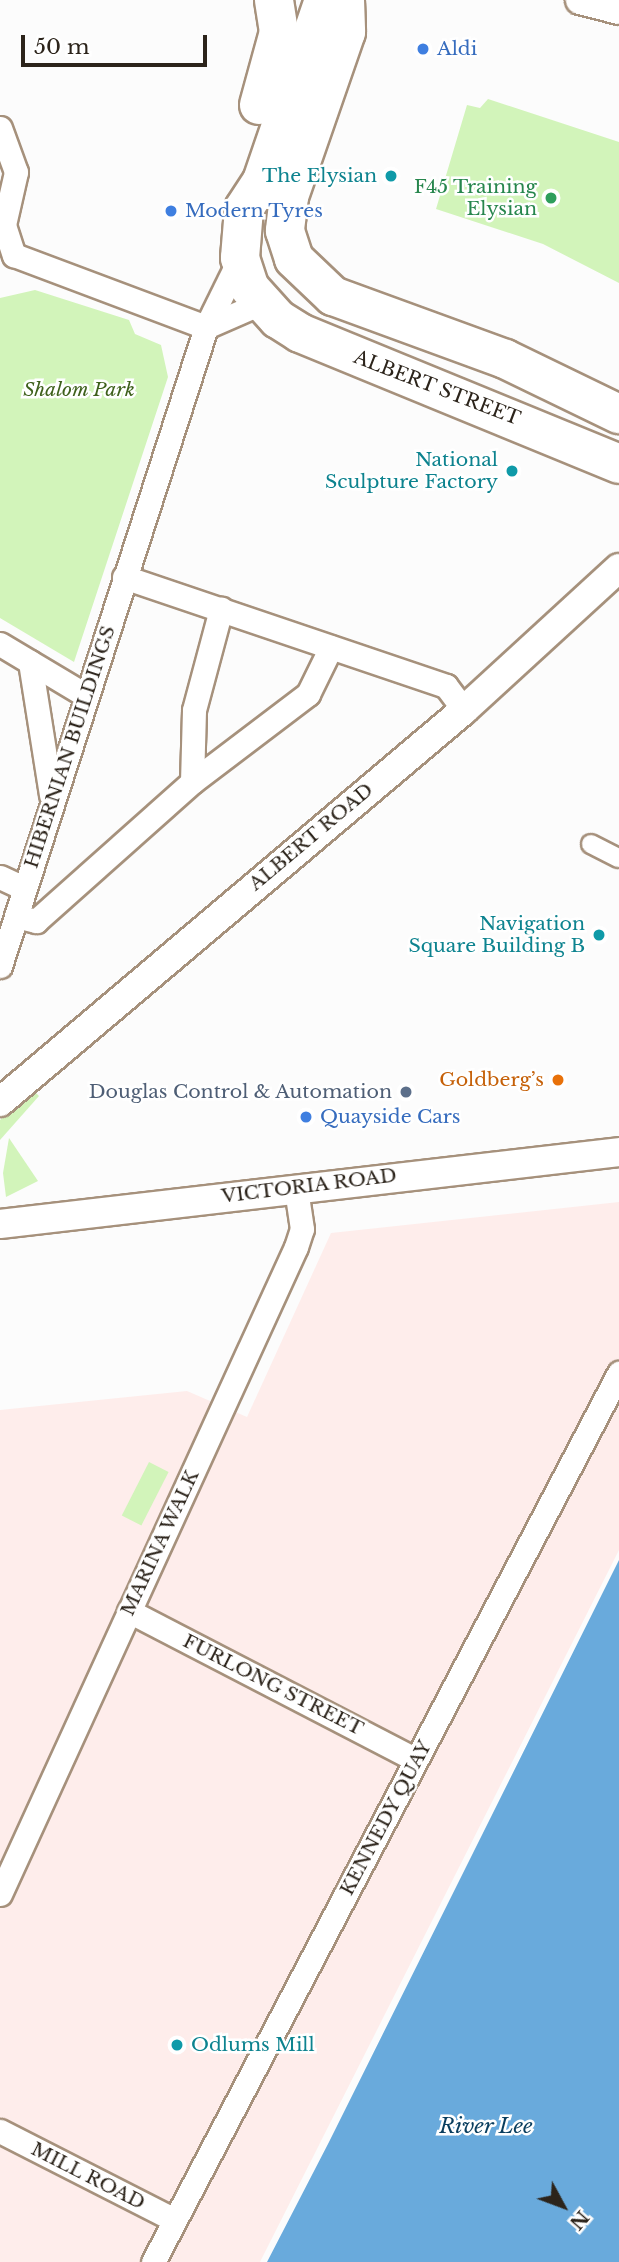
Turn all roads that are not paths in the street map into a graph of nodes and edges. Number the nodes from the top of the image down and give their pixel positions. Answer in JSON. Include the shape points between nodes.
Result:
{"nodes":[{"id":1,"x":274,"y":0,"type":"edge"},
{"id":2,"x":324,"y":0,"type":"edge"},
{"id":3,"x":345,"y":0,"type":"edge"},
{"id":4,"x":580,"y":0,"type":"edge"},
{"id":5,"x":619,"y":10,"type":"edge"},
{"id":6,"x":0,"y":128,"type":"edge"},
{"id":7,"x":244,"y":209,"type":"junction"},
{"id":8,"x":240,"y":258,"type":"junction"},
{"id":9,"x":261,"y":303,"type":"junction"},
{"id":10,"x":206,"y":327,"type":"junction"},
{"id":11,"x":619,"y":414,"type":"edge"},
{"id":12,"x":619,"y":464,"type":"edge"},
{"id":13,"x":619,"y":568,"type":"edge"},
{"id":14,"x":124,"y":577,"type":"junction"},
{"id":15,"x":221,"y":610,"type":"junction"},
{"id":16,"x":0,"y":644,"type":"edge"},
{"id":17,"x":331,"y":647,"type":"junction"},
{"id":18,"x":30,"y":662,"type":"junction"},
{"id":19,"x":87,"y":696,"type":"junction"},
{"id":20,"x":464,"y":710,"type":"junction"},
{"id":21,"x":192,"y":782,"type":"junction"},
{"id":22,"x":51,"y":798,"type":"junction"},
{"id":23,"x":591,"y":844,"type":"dead end"},
{"id":24,"x":619,"y":859,"type":"edge"},
{"id":25,"x":0,"y":877,"type":"edge"},
{"id":26,"x":24,"y":888,"type":"junction"},
{"id":27,"x":16,"y":916,"type":"junction"},
{"id":28,"x":0,"y":966,"type":"edge"},
{"id":29,"x":0,"y":1102,"type":"edge"},
{"id":30,"x":619,"y":1152,"type":"edge"},
{"id":31,"x":296,"y":1189,"type":"junction"},
{"id":32,"x":0,"y":1224,"type":"edge"},
{"id":33,"x":619,"y":1373,"type":"edge"},
{"id":34,"x":129,"y":1611,"type":"junction"},
{"id":35,"x":416,"y":1760,"type":"junction"},
{"id":36,"x":0,"y":1894,"type":"edge"},
{"id":37,"x":0,"y":2131,"type":"edge"},
{"id":38,"x":175,"y":2220,"type":"junction"},
{"id":39,"x":153,"y":2262,"type":"edge"}],
"edges":[{"from":1,"to":7,"type":"highway","via":[[279,32],[240,179]]},
{"from":2,"to":7,"type":"highway","via":[[262,181]]},
{"from":3,"to":11,"type":"highway","via":[[345,33],[285,215],[288,247],[314,285],[505,359]]},
{"from":4,"to":5,"type":"street"},
{"from":6,"to":10,"type":"street","via":[[16,172],[4,225],[14,255]]},
{"from":7,"to":8,"type":"highway"},
{"from":8,"to":9,"type":"highway"},
{"from":8,"to":10,"type":"street","name":"HIBERNIAN BUILDINGS"},
{"from":9,"to":10,"type":"street"},
{"from":9,"to":12,"type":"highway","name":"ALBERT STREET","via":[[278,319],[331,346]]},
{"from":10,"to":14,"type":"street","name":"HIBERNIAN BUILDINGS"},
{"from":13,"to":20,"type":"street","name":"ALBERT ROAD"},
{"from":14,"to":15,"type":"street"},
{"from":14,"to":19,"type":"street","name":"HIBERNIAN BUILDINGS"},
{"from":15,"to":17,"type":"street"},
{"from":15,"to":21,"type":"street","via":[[194,710]]},
{"from":16,"to":18,"type":"street"},
{"from":17,"to":20,"type":"street","via":[[446,686]]},
{"from":17,"to":21,"type":"street","via":[[309,694]]},
{"from":18,"to":19,"type":"street"},
{"from":18,"to":22,"type":"street"},
{"from":19,"to":22,"type":"street","name":"HIBERNIAN BUILDINGS"},
{"from":20,"to":29,"type":"street","name":"ALBERT ROAD"},
{"from":21,"to":27,"type":"street","via":[[36,921]]},
{"from":22,"to":26,"type":"street","name":"HIBERNIAN BUILDINGS"},
{"from":23,"to":24,"type":"street"},
{"from":25,"to":26,"type":"street"},
{"from":26,"to":27,"type":"street","name":"HIBERNIAN BUILDINGS"},
{"from":27,"to":28,"type":"street","name":"HIBERNIAN BUILDINGS"},
{"from":30,"to":31,"type":"street","name":"VICTORIA ROAD"},
{"from":31,"to":32,"type":"street","name":"VICTORIA ROAD"},
{"from":31,"to":34,"type":"street","name":"MARINA WALK","via":[[302,1228],[296,1247]]},
{"from":33,"to":35,"type":"street","name":"KENNEDY QUAY"},
{"from":34,"to":35,"type":"street","name":"FURLONG STREET"},
{"from":34,"to":36,"type":"street","name":"MARINA WALK"},
{"from":35,"to":38,"type":"street","name":"KENNEDY QUAY"},
{"from":37,"to":38,"type":"street","name":"MILL ROAD"},
{"from":38,"to":39,"type":"street","name":"KENNEDY QUAY"}]}
